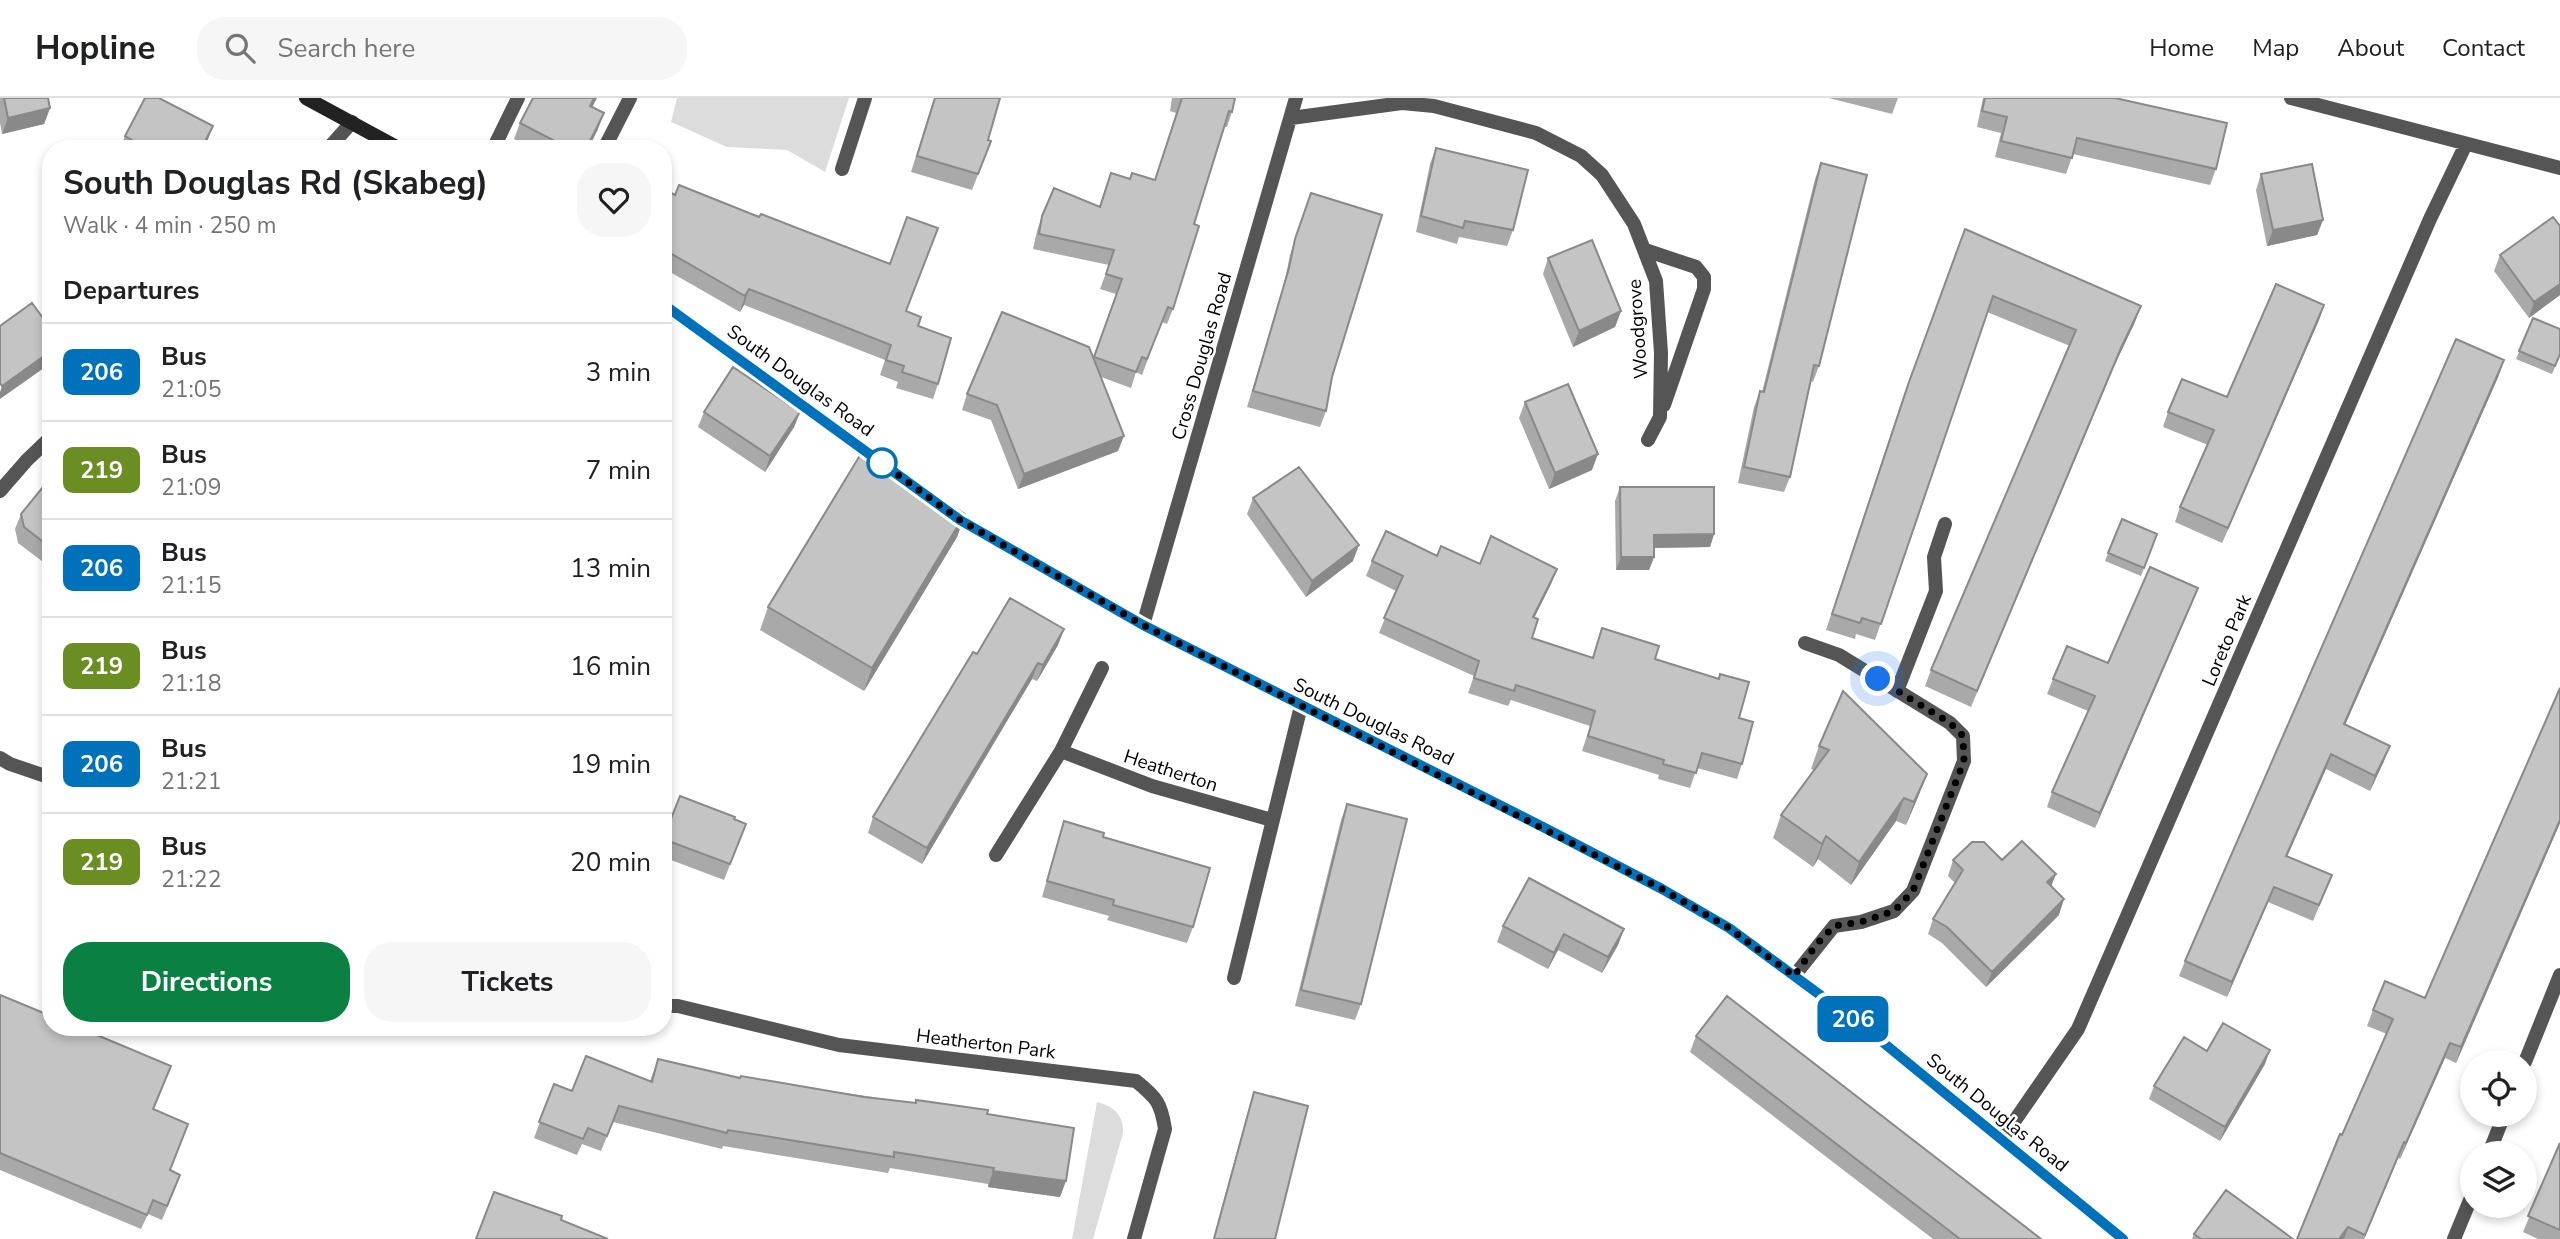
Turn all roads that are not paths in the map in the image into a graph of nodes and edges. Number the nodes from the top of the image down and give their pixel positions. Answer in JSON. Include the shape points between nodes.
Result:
{"nodes":[{"id":1,"x":306,"y":98,"type":"edge"},
{"id":2,"x":518,"y":98,"type":"edge"},
{"id":3,"x":630,"y":98,"type":"edge"},
{"id":4,"x":865,"y":98,"type":"edge"},
{"id":5,"x":1296,"y":98,"type":"edge"},
{"id":6,"x":2291,"y":98,"type":"edge"},
{"id":7,"x":1291,"y":118,"type":"junction"},
{"id":8,"x":352,"y":122,"type":"junction"},
{"id":9,"x":336,"y":140,"type":"edge"},
{"id":10,"x":384,"y":140,"type":"edge"},
{"id":11,"x":497,"y":140,"type":"edge"},
{"id":12,"x":609,"y":140,"type":"edge"},
{"id":13,"x":2466,"y":144,"type":"junction"},
{"id":14,"x":2560,"y":168,"type":"edge"},
{"id":15,"x":842,"y":169,"type":"dead end"},
{"id":16,"x":1645,"y":250,"type":"junction"},
{"id":17,"x":672,"y":311,"type":"edge"},
{"id":18,"x":1660,"y":417,"type":"junction"},
{"id":19,"x":1648,"y":440,"type":"dead end"},
{"id":20,"x":42,"y":446,"type":"edge"},
{"id":21,"x":0,"y":491,"type":"edge"},
{"id":22,"x":1945,"y":524,"type":"dead end"},
{"id":23,"x":1143,"y":625,"type":"junction"},
{"id":24,"x":1805,"y":643,"type":"dead end"},
{"id":25,"x":1102,"y":668,"type":"dead end"},
{"id":26,"x":1897,"y":691,"type":"junction"},
{"id":27,"x":1301,"y":706,"type":"junction"},
{"id":28,"x":1060,"y":751,"type":"junction"},
{"id":29,"x":0,"y":758,"type":"edge"},
{"id":30,"x":42,"y":775,"type":"edge"},
{"id":31,"x":1272,"y":820,"type":"junction"},
{"id":32,"x":996,"y":855,"type":"dead end"},
{"id":33,"x":2560,"y":975,"type":"edge"},
{"id":34,"x":1794,"y":976,"type":"junction"},
{"id":35,"x":1234,"y":978,"type":"dead end"},
{"id":36,"x":672,"y":1006,"type":"edge"},
{"id":37,"x":2530,"y":1050,"type":"edge"},
{"id":38,"x":2002,"y":1139,"type":"junction"},
{"id":39,"x":2463,"y":1218,"type":"edge"},
{"id":40,"x":1134,"y":1239,"type":"edge"},
{"id":41,"x":2123,"y":1239,"type":"edge"},
{"id":42,"x":2454,"y":1239,"type":"edge"}],
"edges":[{"from":1,"to":8,"type":"main road"},
{"from":2,"to":11,"type":"street"},
{"from":3,"to":12,"type":"street"},
{"from":4,"to":15,"type":"street"},
{"from":5,"to":7,"type":"street","name":"Cross Douglas Road"},
{"from":6,"to":13,"type":"street"},
{"from":7,"to":16,"type":"street","name":"Woodgrove","via":[[1402,103],[1434,106],[1536,133],[1574,152],[1602,175]]},
{"from":7,"to":23,"type":"street","name":"Cross Douglas Road"},
{"from":8,"to":9,"type":"street"},
{"from":8,"to":10,"type":"main road"},
{"from":13,"to":14,"type":"street"},
{"from":13,"to":38,"type":"street","name":"Loreto Park","via":[[2078,1029]]},
{"from":16,"to":18,"type":"street","name":"Woodgrove","via":[[1656,281],[1659,312]]},
{"from":16,"to":18,"type":"street","via":[[1696,267],[1704,277],[1704,289]]},
{"from":17,"to":23,"type":"main road","name":"South Douglas Road","via":[[960,520]]},
{"from":18,"to":19,"type":"street","name":"Woodgrove"},
{"from":20,"to":21,"type":"street"},
{"from":22,"to":26,"type":"street","via":[[1934,558],[1936,591]]},
{"from":23,"to":27,"type":"main road","name":"South Douglas Road"},
{"from":24,"to":26,"type":"street","via":[[1839,655]]},
{"from":25,"to":28,"type":"street"},
{"from":26,"to":34,"type":"street","via":[[1963,736],[1964,761],[1913,891],[1894,911],[1834,926]]},
{"from":27,"to":31,"type":"street"},
{"from":27,"to":34,"type":"main road","name":"South Douglas Road","via":[[1662,889],[1729,928]]},
{"from":28,"to":31,"type":"street","name":"Heatherton","via":[[1152,786]]},
{"from":28,"to":32,"type":"street"},
{"from":29,"to":30,"type":"street"},
{"from":31,"to":35,"type":"street"},
{"from":33,"to":37,"type":"street"},
{"from":34,"to":38,"type":"main road","name":"South Douglas Road"},
{"from":36,"to":40,"type":"street","name":"Heatherton Park","via":[[839,1045],[1136,1081],[1156,1097],[1165,1129]]},
{"from":38,"to":41,"type":"main road","name":"South Douglas Road"},
{"from":39,"to":42,"type":"street"}]}
